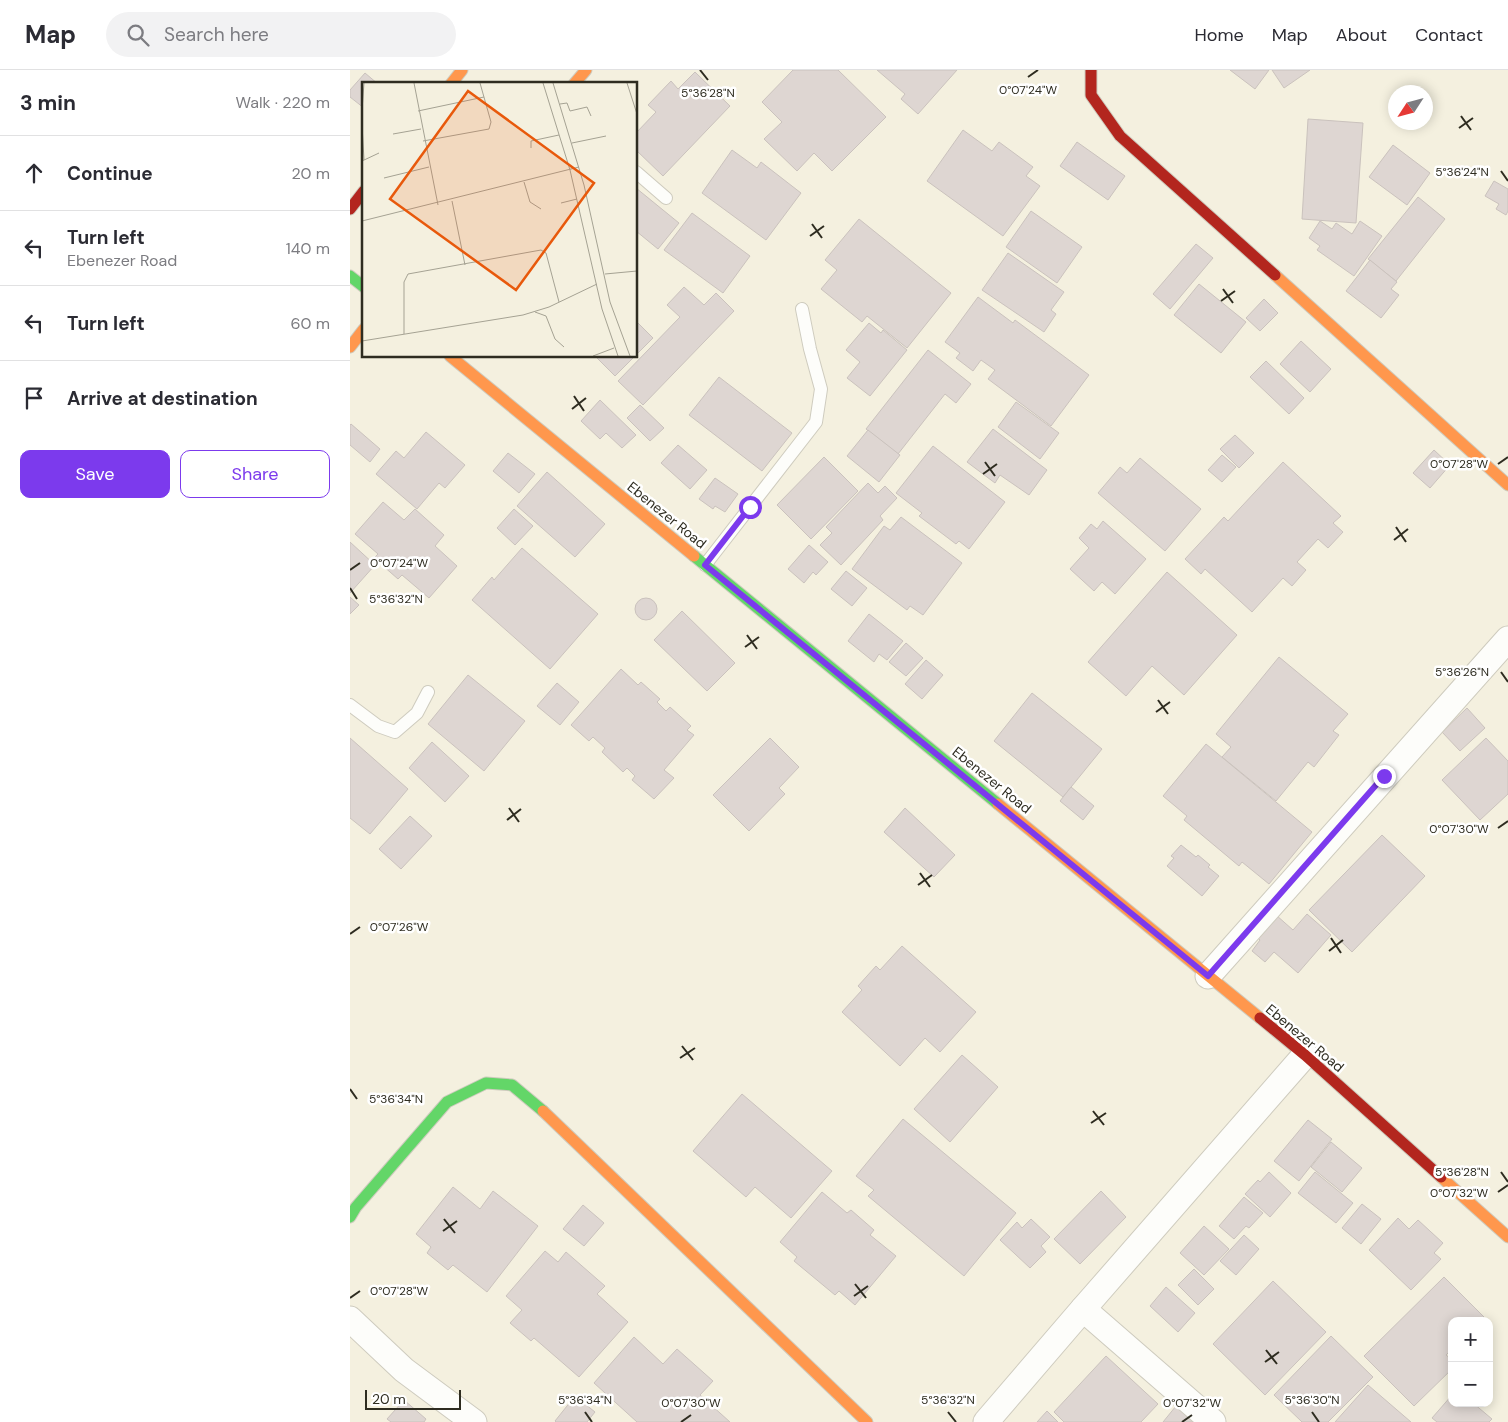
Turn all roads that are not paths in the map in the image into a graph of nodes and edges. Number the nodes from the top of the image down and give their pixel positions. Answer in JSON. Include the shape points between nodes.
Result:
{"nodes":[{"id":1,"x":462,"y":70,"type":"edge"},
{"id":2,"x":586,"y":70,"type":"edge"},
{"id":3,"x":1092,"y":70,"type":"edge"},
{"id":4,"x":453,"y":82,"type":"edge"},
{"id":5,"x":576,"y":82,"type":"edge"},
{"id":6,"x":638,"y":174,"type":"edge"},
{"id":7,"x":362,"y":194,"type":"edge"},
{"id":8,"x":666,"y":198,"type":"dead end"},
{"id":9,"x":350,"y":209,"type":"edge"},
{"id":10,"x":350,"y":276,"type":"edge"},
{"id":11,"x":362,"y":285,"type":"edge"},
{"id":12,"x":802,"y":309,"type":"dead end"},
{"id":13,"x":362,"y":332,"type":"edge"},
{"id":14,"x":350,"y":347,"type":"edge"},
{"id":15,"x":452,"y":358,"type":"edge"},
{"id":16,"x":1508,"y":485,"type":"edge"},
{"id":17,"x":705,"y":565,"type":"junction"},
{"id":18,"x":1508,"y":639,"type":"edge"},
{"id":19,"x":428,"y":692,"type":"dead end"},
{"id":20,"x":350,"y":705,"type":"edge"},
{"id":21,"x":1208,"y":976,"type":"junction"},
{"id":22,"x":1304,"y":1055,"type":"junction"},
{"id":23,"x":350,"y":1217,"type":"edge"},
{"id":24,"x":1508,"y":1237,"type":"edge"},
{"id":25,"x":1083,"y":1309,"type":"junction"},
{"id":26,"x":350,"y":1319,"type":"edge"},
{"id":27,"x":474,"y":1422,"type":"edge"},
{"id":28,"x":867,"y":1422,"type":"edge"},
{"id":29,"x":986,"y":1422,"type":"edge"},
{"id":30,"x":1213,"y":1422,"type":"edge"}],
"edges":[{"from":1,"to":4,"type":"street"},
{"from":2,"to":5,"type":"street"},
{"from":3,"to":16,"type":"street","via":[[1091,95],[1120,136]]},
{"from":6,"to":8,"type":"lane"},
{"from":7,"to":9,"type":"street"},
{"from":10,"to":11,"type":"street"},
{"from":12,"to":17,"type":"lane","via":[[821,389],[816,422]]},
{"from":13,"to":14,"type":"street"},
{"from":15,"to":17,"type":"street","name":"Ebenezer Road"},
{"from":17,"to":21,"type":"street","name":"Ebenezer Road"},
{"from":18,"to":21,"type":"street"},
{"from":19,"to":20,"type":"lane","via":[[417,714],[395,732],[378,726]]},
{"from":21,"to":22,"type":"street","name":"Ebenezer Road"},
{"from":22,"to":24,"type":"street","name":"Ebenezer Road"},
{"from":22,"to":25,"type":"street"},
{"from":23,"to":28,"type":"street","via":[[447,1102],[486,1083],[512,1085],[536,1104]]},
{"from":25,"to":29,"type":"street"},
{"from":25,"to":30,"type":"street"},
{"from":26,"to":27,"type":"street","via":[[404,1370]]}]}
